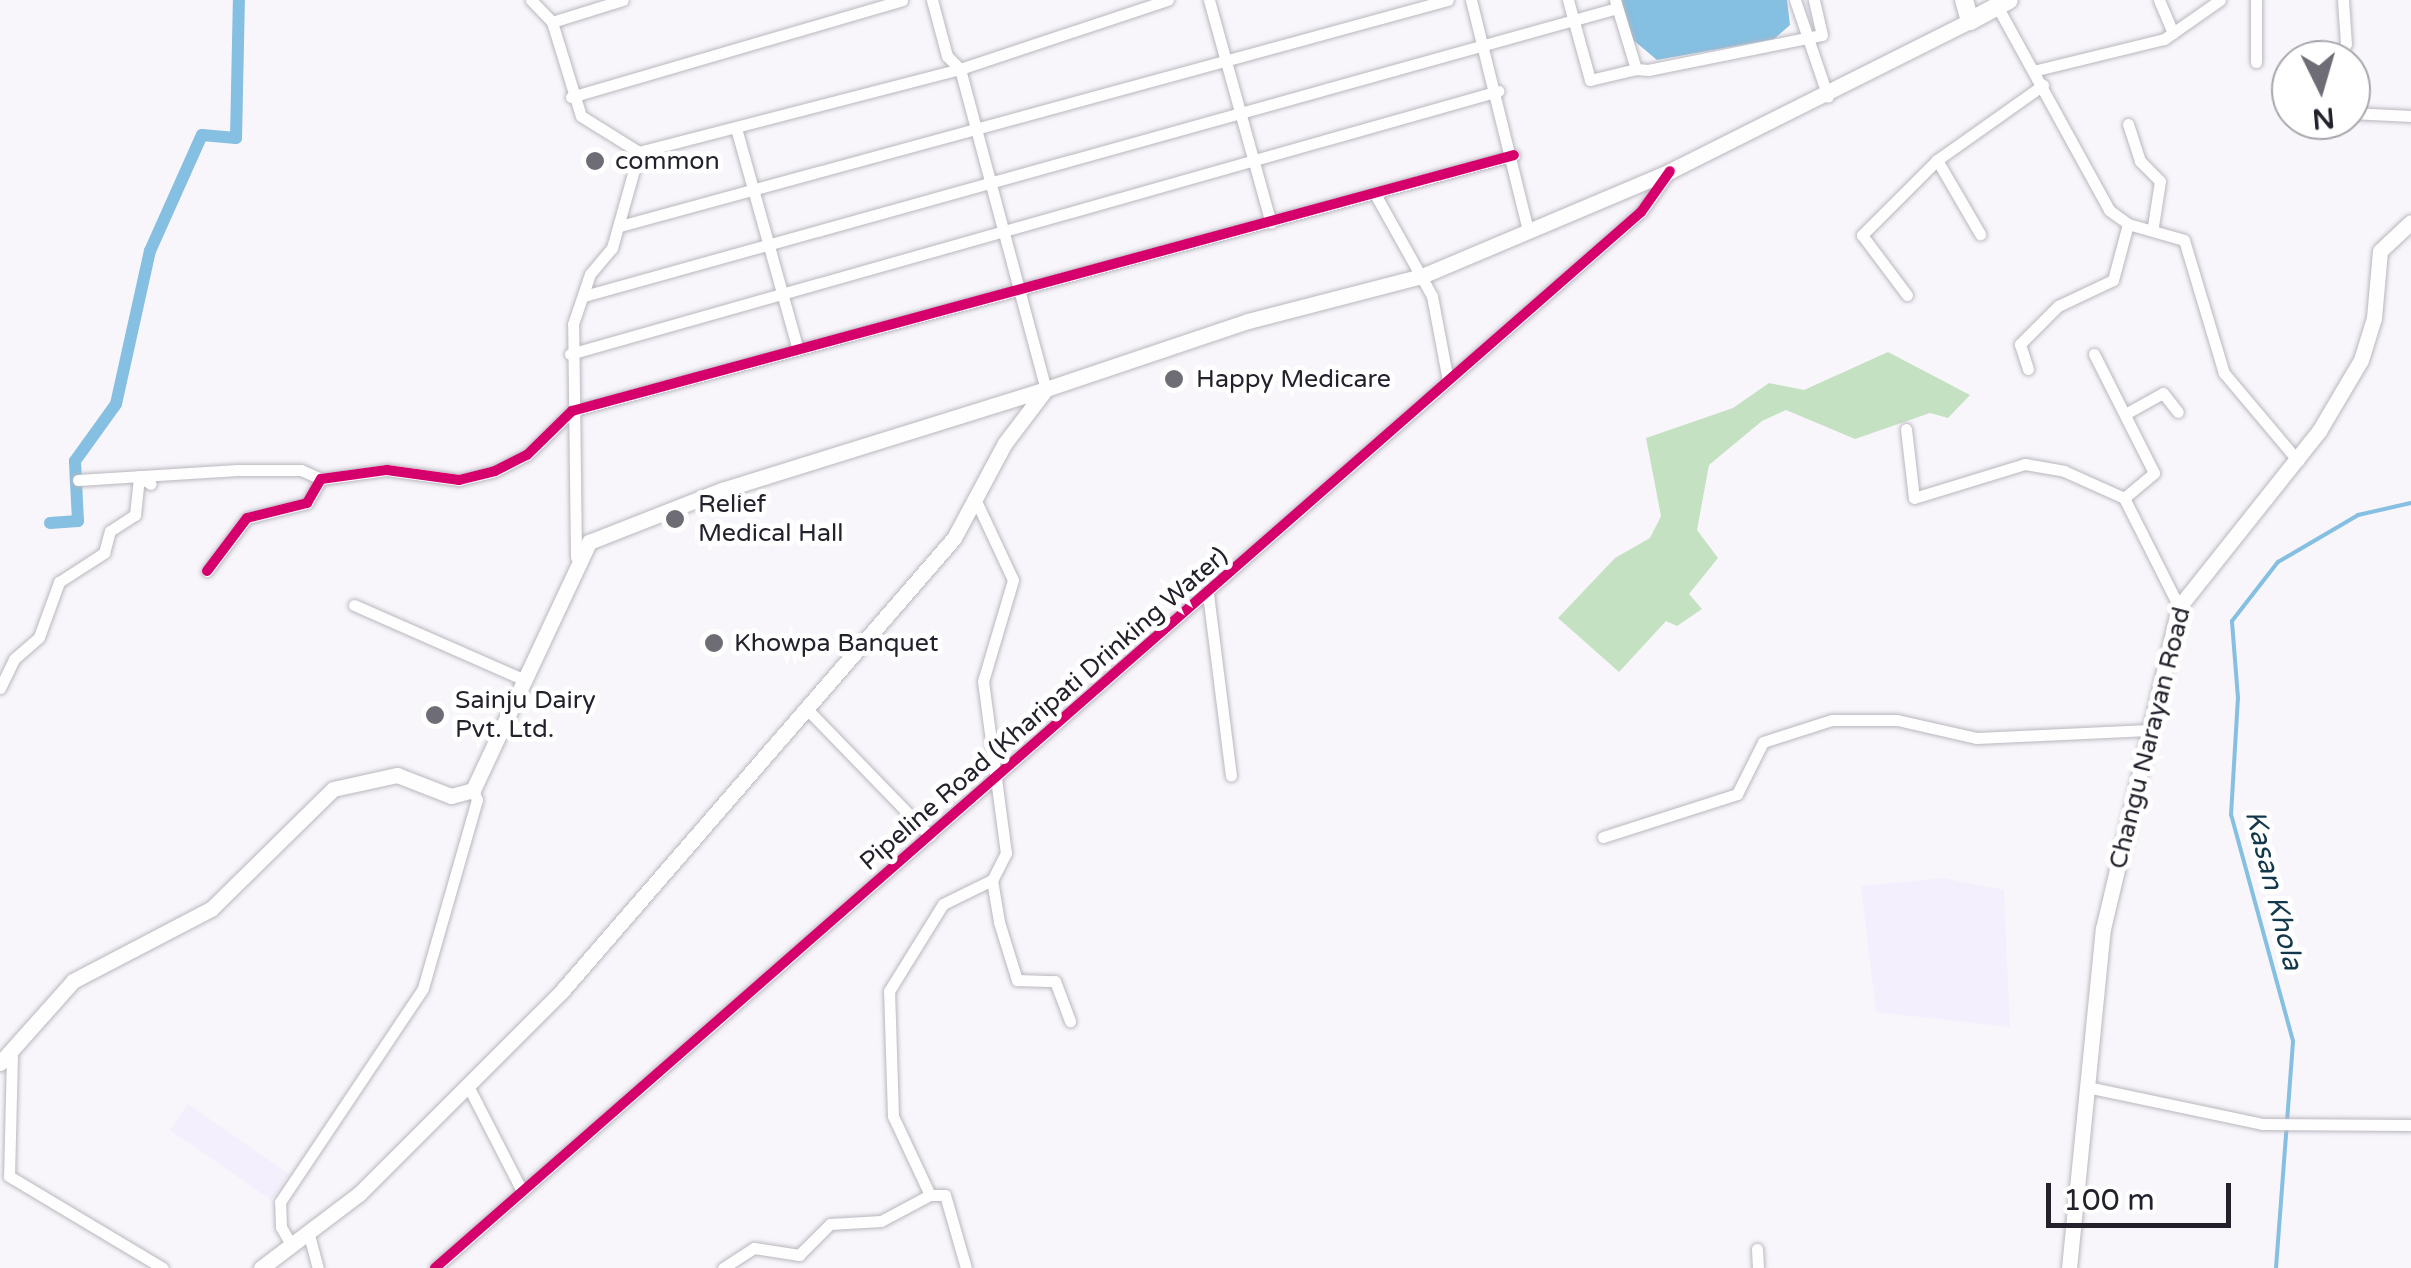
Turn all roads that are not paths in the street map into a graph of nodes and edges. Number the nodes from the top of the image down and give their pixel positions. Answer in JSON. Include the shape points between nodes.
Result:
{"nodes":[{"id":1,"x":531,"y":0,"type":"edge"},
{"id":2,"x":623,"y":0,"type":"edge"},
{"id":3,"x":902,"y":0,"type":"edge"},
{"id":4,"x":932,"y":0,"type":"edge"},
{"id":5,"x":1168,"y":0,"type":"edge"},
{"id":6,"x":1209,"y":0,"type":"edge"},
{"id":7,"x":1448,"y":0,"type":"edge"},
{"id":8,"x":1471,"y":0,"type":"edge"},
{"id":9,"x":1568,"y":0,"type":"edge"},
{"id":10,"x":1795,"y":0,"type":"edge"},
{"id":11,"x":1814,"y":0,"type":"edge"},
{"id":12,"x":1964,"y":0,"type":"edge"},
{"id":13,"x":2159,"y":0,"type":"edge"},
{"id":14,"x":2220,"y":0,"type":"edge"},
{"id":15,"x":2256,"y":0,"type":"edge"},
{"id":16,"x":2343,"y":0,"type":"edge"},
{"id":17,"x":2003,"y":3,"type":"edge"},
{"id":18,"x":1616,"y":4,"type":"edge"},
{"id":19,"x":1573,"y":19,"type":"junction"},
{"id":20,"x":1970,"y":21,"type":"junction"},
{"id":21,"x":552,"y":22,"type":"junction"},
{"id":22,"x":2172,"y":32,"type":"junction"},
{"id":23,"x":1803,"y":40,"type":"junction"},
{"id":24,"x":2346,"y":40,"type":"edge"},
{"id":25,"x":1483,"y":41,"type":"junction"},
{"id":26,"x":1226,"y":61,"type":"junction"},
{"id":27,"x":2256,"y":62,"type":"dead end"},
{"id":28,"x":960,"y":68,"type":"junction"},
{"id":29,"x":1636,"y":69,"type":"junction"},
{"id":30,"x":2034,"y":71,"type":"junction"},
{"id":31,"x":2043,"y":85,"type":"junction"},
{"id":32,"x":1498,"y":91,"type":"junction"},
{"id":33,"x":571,"y":97,"type":"junction"},
{"id":34,"x":1828,"y":97,"type":"junction"},
{"id":35,"x":2371,"y":114,"type":"edge"},
{"id":36,"x":1241,"y":115,"type":"junction"},
{"id":37,"x":2411,"y":116,"type":"edge"},
{"id":38,"x":2128,"y":124,"type":"dead end"},
{"id":39,"x":736,"y":128,"type":"junction"},
{"id":40,"x":978,"y":131,"type":"junction"},
{"id":41,"x":639,"y":152,"type":"junction"},
{"id":42,"x":1514,"y":155,"type":"junction"},
{"id":43,"x":1937,"y":160,"type":"junction"},
{"id":44,"x":1254,"y":162,"type":"junction"},
{"id":45,"x":1670,"y":172,"type":"junction"},
{"id":46,"x":992,"y":180,"type":"junction"},
{"id":47,"x":755,"y":190,"type":"junction"},
{"id":48,"x":1376,"y":194,"type":"junction"},
{"id":49,"x":2411,"y":222,"type":"edge"},
{"id":50,"x":1271,"y":223,"type":"junction"},
{"id":51,"x":2128,"y":224,"type":"junction"},
{"id":52,"x":620,"y":226,"type":"junction"},
{"id":53,"x":2152,"y":226,"type":"junction"},
{"id":54,"x":1005,"y":229,"type":"junction"},
{"id":55,"x":1528,"y":232,"type":"junction"},
{"id":56,"x":1980,"y":234,"type":"dead end"},
{"id":57,"x":769,"y":245,"type":"junction"},
{"id":58,"x":1422,"y":276,"type":"junction"},
{"id":59,"x":1022,"y":288,"type":"junction"},
{"id":60,"x":780,"y":295,"type":"junction"},
{"id":61,"x":1907,"y":295,"type":"dead end"},
{"id":62,"x":584,"y":296,"type":"junction"},
{"id":63,"x":798,"y":350,"type":"junction"},
{"id":64,"x":570,"y":354,"type":"junction"},
{"id":65,"x":2094,"y":354,"type":"dead end"},
{"id":66,"x":2028,"y":369,"type":"dead end"},
{"id":67,"x":1448,"y":381,"type":"junction"},
{"id":68,"x":1046,"y":389,"type":"junction"},
{"id":69,"x":572,"y":411,"type":"junction"},
{"id":70,"x":2178,"y":412,"type":"dead end"},
{"id":71,"x":2128,"y":413,"type":"junction"},
{"id":72,"x":1906,"y":429,"type":"dead end"},
{"id":73,"x":2298,"y":461,"type":"junction"},
{"id":74,"x":139,"y":476,"type":"junction"},
{"id":75,"x":321,"y":479,"type":"junction"},
{"id":76,"x":78,"y":480,"type":"dead end"},
{"id":77,"x":152,"y":484,"type":"dead end"},
{"id":78,"x":2124,"y":498,"type":"junction"},
{"id":79,"x":977,"y":503,"type":"junction"},
{"id":80,"x":576,"y":558,"type":"junction"},
{"id":81,"x":207,"y":570,"type":"dead end"},
{"id":82,"x":1208,"y":594,"type":"junction"},
{"id":83,"x":354,"y":606,"type":"dead end"},
{"id":84,"x":2179,"y":607,"type":"junction"},
{"id":85,"x":525,"y":680,"type":"junction"},
{"id":86,"x":0,"y":688,"type":"edge"},
{"id":87,"x":806,"y":708,"type":"junction"},
{"id":88,"x":2149,"y":730,"type":"junction"},
{"id":89,"x":1230,"y":776,"type":"dead end"},
{"id":90,"x":994,"y":782,"type":"junction"},
{"id":91,"x":474,"y":790,"type":"junction"},
{"id":92,"x":930,"y":836,"type":"junction"},
{"id":93,"x":1603,"y":837,"type":"dead end"},
{"id":94,"x":992,"y":880,"type":"junction"},
{"id":95,"x":1070,"y":1022,"type":"dead end"},
{"id":96,"x":6,"y":1059,"type":"edge"},
{"id":97,"x":2087,"y":1086,"type":"junction"},
{"id":98,"x":469,"y":1088,"type":"junction"},
{"id":99,"x":2411,"y":1124,"type":"edge"},
{"id":100,"x":522,"y":1192,"type":"junction"},
{"id":101,"x":930,"y":1195,"type":"junction"},
{"id":102,"x":309,"y":1235,"type":"junction"},
{"id":103,"x":292,"y":1246,"type":"junction"},
{"id":104,"x":1757,"y":1249,"type":"dead end"},
{"id":105,"x":163,"y":1268,"type":"edge"},
{"id":106,"x":261,"y":1268,"type":"edge"},
{"id":107,"x":318,"y":1268,"type":"edge"},
{"id":108,"x":435,"y":1268,"type":"edge"},
{"id":109,"x":723,"y":1268,"type":"edge"},
{"id":110,"x":966,"y":1268,"type":"edge"},
{"id":111,"x":1758,"y":1268,"type":"edge"},
{"id":112,"x":2069,"y":1268,"type":"edge"}],
"edges":[{"from":1,"to":21,"type":"street"},
{"from":2,"to":21,"type":"street"},
{"from":3,"to":33,"type":"street"},
{"from":4,"to":28,"type":"street","via":[[948,56]]},
{"from":5,"to":28,"type":"street"},
{"from":6,"to":26,"type":"street"},
{"from":7,"to":26,"type":"street"},
{"from":8,"to":25,"type":"street"},
{"from":9,"to":19,"type":"street"},
{"from":10,"to":23,"type":"street"},
{"from":11,"to":23,"type":"street","via":[[1822,35]]},
{"from":12,"to":20,"type":"main road"},
{"from":13,"to":22,"type":"street"},
{"from":14,"to":22,"type":"street"},
{"from":15,"to":27,"type":"street"},
{"from":16,"to":24,"type":"street"},
{"from":17,"to":20,"type":"main road"},
{"from":17,"to":30,"type":"street"},
{"from":18,"to":19,"type":"street"},
{"from":18,"to":29,"type":"street"},
{"from":19,"to":25,"type":"street"},
{"from":19,"to":29,"type":"street","via":[[1590,80]]},
{"from":20,"to":34,"type":"main road"},
{"from":21,"to":33,"type":"street"},
{"from":22,"to":30,"type":"street"},
{"from":23,"to":29,"type":"street"},
{"from":23,"to":34,"type":"street"},
{"from":25,"to":32,"type":"street"},
{"from":25,"to":36,"type":"street"},
{"from":26,"to":36,"type":"street"},
{"from":26,"to":40,"type":"street"},
{"from":28,"to":39,"type":"street"},
{"from":28,"to":40,"type":"street"},
{"from":30,"to":31,"type":"street"},
{"from":31,"to":43,"type":"street"},
{"from":31,"to":51,"type":"street","via":[[2094,188]]},
{"from":32,"to":42,"type":"street"},
{"from":32,"to":44,"type":"street"},
{"from":33,"to":41,"type":"street","via":[[580,116]]},
{"from":34,"to":45,"type":"main road"},
{"from":35,"to":37,"type":"street"},
{"from":36,"to":44,"type":"street"},
{"from":36,"to":46,"type":"street"},
{"from":38,"to":53,"type":"street","via":[[2140,160],[2160,181]]},
{"from":39,"to":41,"type":"street"},
{"from":39,"to":47,"type":"street"},
{"from":40,"to":46,"type":"street"},
{"from":40,"to":47,"type":"street"},
{"from":41,"to":52,"type":"street"},
{"from":42,"to":48,"type":"street"},
{"from":42,"to":55,"type":"street"},
{"from":43,"to":56,"type":"street"},
{"from":43,"to":61,"type":"street","via":[[1862,235]]},
{"from":44,"to":50,"type":"street"},
{"from":44,"to":54,"type":"street"},
{"from":45,"to":55,"type":"main road"},
{"from":45,"to":67,"type":"street","name":"Pipeline Road (Kharipati Drinking Water)","via":[[1641,212]]},
{"from":46,"to":54,"type":"street"},
{"from":46,"to":57,"type":"street"},
{"from":47,"to":52,"type":"street"},
{"from":47,"to":57,"type":"street"},
{"from":48,"to":50,"type":"street"},
{"from":48,"to":58,"type":"street"},
{"from":49,"to":73,"type":"main road","name":"Changu Narayan Road","via":[[2380,252],[2374,318],[2361,360]]},
{"from":50,"to":59,"type":"street"},
{"from":51,"to":53,"type":"street"},
{"from":51,"to":66,"type":"street","via":[[2112,280],[2058,306],[2020,344]]},
{"from":52,"to":62,"type":"street"},
{"from":53,"to":73,"type":"street","via":[[2184,240],[2224,374]]},
{"from":54,"to":59,"type":"street"},
{"from":54,"to":60,"type":"street"},
{"from":55,"to":58,"type":"main road"},
{"from":57,"to":60,"type":"street"},
{"from":57,"to":62,"type":"street"},
{"from":58,"to":67,"type":"street"},
{"from":58,"to":68,"type":"main road","via":[[1248,321]]},
{"from":59,"to":63,"type":"street"},
{"from":59,"to":68,"type":"street"},
{"from":60,"to":63,"type":"street"},
{"from":60,"to":64,"type":"street"},
{"from":62,"to":64,"type":"street"},
{"from":63,"to":69,"type":"street"},
{"from":64,"to":69,"type":"street"},
{"from":65,"to":71,"type":"street"},
{"from":67,"to":82,"type":"street","name":"Pipeline Road (Kharipati Drinking Water)"},
{"from":68,"to":79,"type":"main road","via":[[1005,443]]},
{"from":68,"to":80,"type":"main road","via":[[629,522]]},
{"from":69,"to":75,"type":"street","via":[[527,454],[496,471],[459,480],[387,470]]},
{"from":69,"to":80,"type":"street"},
{"from":70,"to":71,"type":"street","via":[[2163,393]]},
{"from":71,"to":78,"type":"street","via":[[2154,473]]},
{"from":72,"to":78,"type":"street","via":[[1914,498],[2025,464],[2064,470]]},
{"from":73,"to":84,"type":"main road","name":"Changu Narayan Road"},
{"from":74,"to":75,"type":"street","via":[[301,470]]},
{"from":74,"to":76,"type":"street"},
{"from":74,"to":77,"type":"street"},
{"from":74,"to":86,"type":"street","via":[[134,515],[110,531],[104,553],[59,582],[39,637],[14,659]]},
{"from":75,"to":81,"type":"street","via":[[307,503],[247,518]]},
{"from":78,"to":84,"type":"street"},
{"from":79,"to":87,"type":"main road"},
{"from":79,"to":90,"type":"street","via":[[1013,580],[1010,610],[984,659]]},
{"from":80,"to":85,"type":"main road"},
{"from":82,"to":89,"type":"street"},
{"from":82,"to":90,"type":"street","name":"Pipeline Road (Kharipati Drinking Water)"},
{"from":83,"to":85,"type":"street"},
{"from":84,"to":88,"type":"main road","name":"Changu Narayan Road"},
{"from":85,"to":91,"type":"main road"},
{"from":87,"to":92,"type":"street"},
{"from":87,"to":98,"type":"main road"},
{"from":88,"to":93,"type":"street","via":[[1978,738],[1897,720],[1832,720],[1763,742],[1737,794]]},
{"from":88,"to":97,"type":"main road","name":"Changu Narayan Road","via":[[2103,929]]},
{"from":90,"to":92,"type":"street","name":"Pipeline Road (Kharipati Drinking Water)"},
{"from":90,"to":94,"type":"street","via":[[1006,854]]},
{"from":91,"to":96,"type":"main road","via":[[451,796],[397,775],[333,789],[210,908],[73,981]]},
{"from":91,"to":103,"type":"street","via":[[478,800],[423,988],[280,1202],[280,1227]]},
{"from":92,"to":100,"type":"street","name":"Pipeline Road (Kharipati Drinking Water)"},
{"from":94,"to":95,"type":"street","via":[[1016,980],[1055,982]]},
{"from":94,"to":101,"type":"street","via":[[943,904],[889,991],[886,1087]]},
{"from":96,"to":105,"type":"street","via":[[9,1176]]},
{"from":97,"to":99,"type":"street","via":[[2262,1124]]},
{"from":97,"to":112,"type":"main road","name":"Changu Narayan Road"},
{"from":98,"to":100,"type":"street"},
{"from":98,"to":102,"type":"main road"},
{"from":100,"to":108,"type":"street","name":"Pipeline Road (Kharipati Drinking Water)"},
{"from":101,"to":109,"type":"street","via":[[881,1221],[830,1224],[799,1256],[754,1248]]},
{"from":101,"to":110,"type":"street","via":[[945,1195]]},
{"from":102,"to":103,"type":"main road"},
{"from":102,"to":107,"type":"street"},
{"from":103,"to":106,"type":"main road"},
{"from":104,"to":111,"type":"street"}]}
